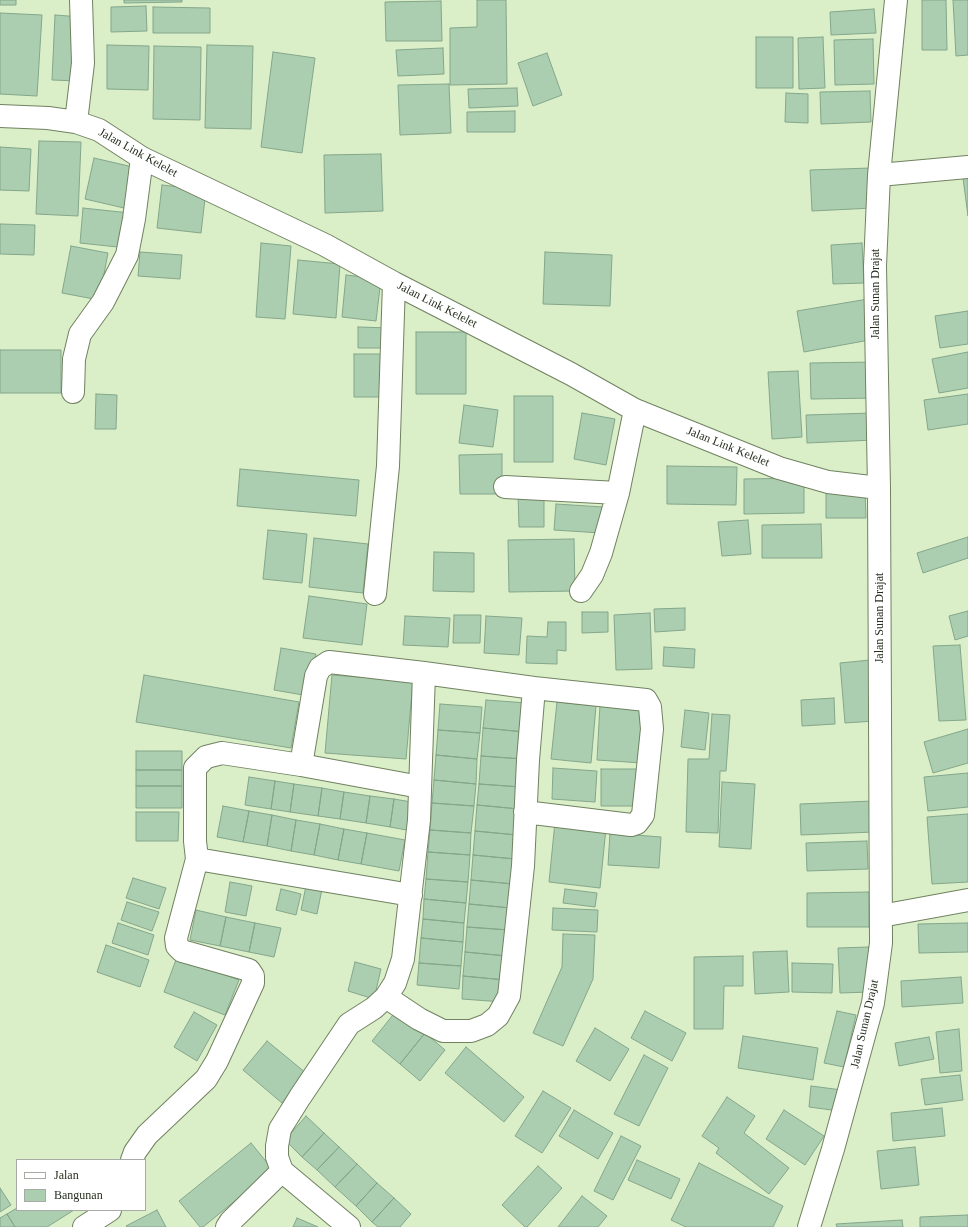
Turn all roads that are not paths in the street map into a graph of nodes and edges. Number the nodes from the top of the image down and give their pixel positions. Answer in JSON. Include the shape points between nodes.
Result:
{"nodes":[{"id":1,"x":82,"y":0,"type":"edge"},
{"id":2,"x":896,"y":0,"type":"edge"},
{"id":3,"x":0,"y":116,"type":"edge"},
{"id":4,"x":76,"y":122,"type":"junction"},
{"id":5,"x":142,"y":158,"type":"junction"},
{"id":6,"x":968,"y":167,"type":"edge"},
{"id":7,"x":879,"y":175,"type":"junction"},
{"id":8,"x":394,"y":283,"type":"junction"},
{"id":9,"x":73,"y":392,"type":"dead end"},
{"id":10,"x":635,"y":410,"type":"junction"},
{"id":11,"x":504,"y":487,"type":"dead end"},
{"id":12,"x":879,"y":488,"type":"junction"},
{"id":13,"x":618,"y":493,"type":"junction"},
{"id":14,"x":581,"y":591,"type":"dead end"},
{"id":15,"x":375,"y":594,"type":"dead end"},
{"id":16,"x":424,"y":673,"type":"junction"},
{"id":17,"x":534,"y":688,"type":"junction"},
{"id":18,"x":301,"y":765,"type":"junction"},
{"id":19,"x":420,"y":787,"type":"junction"},
{"id":20,"x":525,"y":812,"type":"junction"},
{"id":21,"x":196,"y":859,"type":"junction"},
{"id":22,"x":411,"y":895,"type":"junction"},
{"id":23,"x":968,"y":900,"type":"edge"},
{"id":24,"x":881,"y":916,"type":"junction"},
{"id":25,"x":386,"y":997,"type":"junction"},
{"id":26,"x":132,"y":1159,"type":"edge"},
{"id":27,"x":282,"y":1171,"type":"junction"},
{"id":28,"x":108,"y":1211,"type":"edge"},
{"id":29,"x":84,"y":1227,"type":"edge"},
{"id":30,"x":227,"y":1227,"type":"edge"},
{"id":31,"x":349,"y":1227,"type":"edge"},
{"id":32,"x":809,"y":1227,"type":"edge"}],
"edges":[{"from":1,"to":4,"type":"street","via":[[84,63]]},
{"from":2,"to":7,"type":"street","name":"Jalan Sunan Drajat"},
{"from":3,"to":4,"type":"street","name":"Jalan Link Kelelet"},
{"from":4,"to":5,"type":"street","name":"Jalan Link Kelelet","via":[[99,130]]},
{"from":5,"to":8,"type":"street","name":"Jalan Link Kelelet","via":[[325,245]]},
{"from":5,"to":9,"type":"street","via":[[127,255],[103,302],[80,334],[74,359]]},
{"from":6,"to":7,"type":"street"},
{"from":7,"to":12,"type":"street","name":"Jalan Sunan Drajat","via":[[875,266]]},
{"from":8,"to":10,"type":"street","name":"Jalan Link Kelelet","via":[[571,374]]},
{"from":8,"to":15,"type":"street","via":[[388,466]]},
{"from":10,"to":12,"type":"street","name":"Jalan Link Kelelet","via":[[779,468],[828,482]]},
{"from":10,"to":13,"type":"street"},
{"from":11,"to":13,"type":"street"},
{"from":12,"to":24,"type":"street","name":"Jalan Sunan Drajat"},
{"from":13,"to":14,"type":"street","via":[[601,553],[592,575]]},
{"from":16,"to":17,"type":"street"},
{"from":16,"to":18,"type":"street","via":[[330,662],[320,668],[316,676]]},
{"from":16,"to":19,"type":"street"},
{"from":17,"to":20,"type":"street"},
{"from":17,"to":20,"type":"street","via":[[646,700],[650,706],[652,729],[643,815],[637,823],[631,825]]},
{"from":18,"to":19,"type":"street"},
{"from":18,"to":21,"type":"street","via":[[222,753],[206,757],[195,768]]},
{"from":19,"to":22,"type":"street","via":[[420,820]]},
{"from":20,"to":25,"type":"street","via":[[523,866],[509,996],[498,1016],[487,1025],[471,1031],[442,1031]]},
{"from":21,"to":22,"type":"street"},
{"from":21,"to":26,"type":"street","via":[[176,938],[177,946],[182,951],[248,970],[253,976],[253,983],[206,1079],[147,1135]]},
{"from":22,"to":25,"type":"street","via":[[403,959],[395,983]]},
{"from":23,"to":24,"type":"street"},
{"from":24,"to":32,"type":"street","name":"Jalan Sunan Drajat","via":[[881,943],[873,1003]]},
{"from":25,"to":27,"type":"street","via":[[349,1024],[280,1128],[277,1146]]},
{"from":27,"to":30,"type":"street"},
{"from":27,"to":31,"type":"street"},
{"from":28,"to":29,"type":"street"}]}
